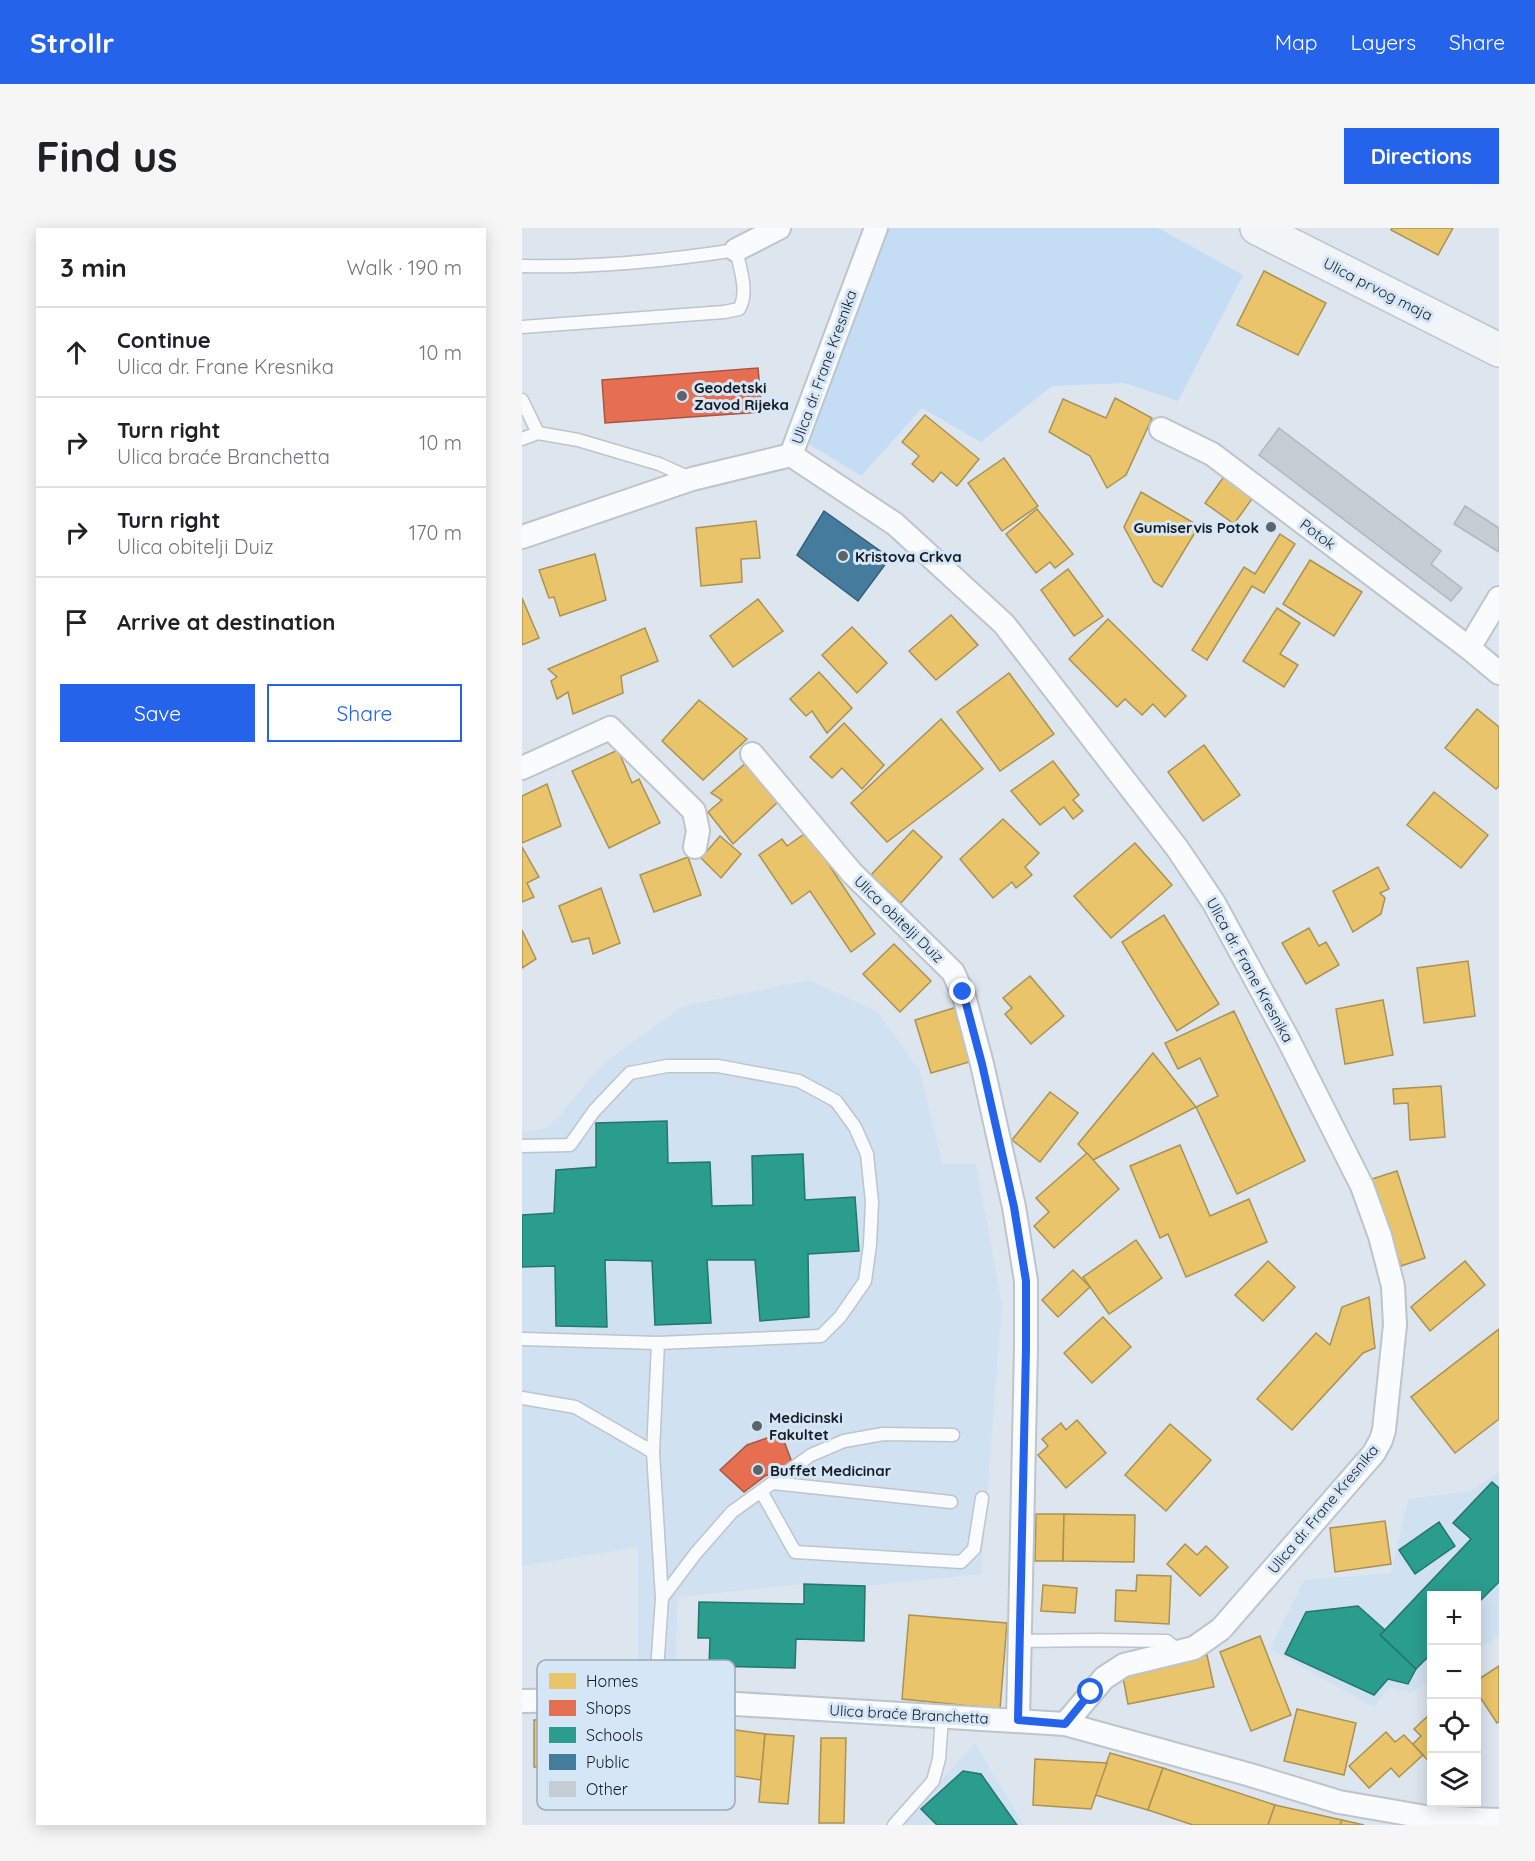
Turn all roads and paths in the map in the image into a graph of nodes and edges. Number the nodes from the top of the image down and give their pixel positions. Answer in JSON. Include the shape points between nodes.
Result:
{"nodes":[{"id":1,"x":779,"y":228,"type":"edge"},
{"id":2,"x":876,"y":228,"type":"edge"},
{"id":3,"x":1257,"y":228,"type":"edge"},
{"id":4,"x":736,"y":250,"type":"junction"},
{"id":5,"x":522,"y":266,"type":"edge"},
{"id":6,"x":522,"y":327,"type":"edge"},
{"id":7,"x":1499,"y":350,"type":"edge"},
{"id":8,"x":522,"y":400,"type":"edge"},
{"id":9,"x":1161,"y":429,"type":"dead end"},
{"id":10,"x":538,"y":433,"type":"junction"},
{"id":11,"x":522,"y":439,"type":"edge"},
{"id":12,"x":791,"y":454,"type":"junction"},
{"id":13,"x":692,"y":479,"type":"junction"},
{"id":14,"x":522,"y":537,"type":"edge"},
{"id":15,"x":1499,"y":598,"type":"edge"},
{"id":16,"x":1468,"y":648,"type":"junction"},
{"id":17,"x":1499,"y":674,"type":"edge"},
{"id":18,"x":752,"y":754,"type":"dead end"},
{"id":19,"x":522,"y":768,"type":"edge"},
{"id":20,"x":695,"y":847,"type":"dead end"},
{"id":21,"x":522,"y":1146,"type":"edge"},
{"id":22,"x":522,"y":1340,"type":"edge"},
{"id":23,"x":658,"y":1343,"type":"junction"},
{"id":24,"x":522,"y":1398,"type":"edge"},
{"id":25,"x":953,"y":1436,"type":"dead end"},
{"id":26,"x":653,"y":1452,"type":"junction"},
{"id":27,"x":773,"y":1483,"type":"junction"},
{"id":28,"x":761,"y":1491,"type":"junction"},
{"id":29,"x":982,"y":1498,"type":"dead end"},
{"id":30,"x":951,"y":1502,"type":"dead end"},
{"id":31,"x":662,"y":1598,"type":"junction"},
{"id":32,"x":1019,"y":1641,"type":"junction"},
{"id":33,"x":1176,"y":1652,"type":"junction"},
{"id":34,"x":658,"y":1660,"type":"edge"},
{"id":35,"x":522,"y":1701,"type":"edge"},
{"id":36,"x":537,"y":1701,"type":"edge"},
{"id":37,"x":735,"y":1704,"type":"edge"},
{"id":38,"x":942,"y":1717,"type":"junction"},
{"id":39,"x":1018,"y":1720,"type":"junction"},
{"id":40,"x":1065,"y":1724,"type":"junction"},
{"id":41,"x":1499,"y":1820,"type":"edge"},
{"id":42,"x":894,"y":1825,"type":"edge"}],
"edges":[{"from":1,"to":4,"type":"street"},
{"from":2,"to":12,"type":"street","name":"Ulica dr. Frane Kresnika"},
{"from":3,"to":7,"type":"main road","name":"Ulica prvog maja"},
{"from":4,"to":5,"type":"lane","via":[[671,260]]},
{"from":4,"to":6,"type":"lane","via":[[742,281],[743,302],[739,309]]},
{"from":8,"to":10,"type":"lane"},
{"from":9,"to":16,"type":"street","name":"Potok","via":[[1212,454]]},
{"from":10,"to":11,"type":"lane"},
{"from":10,"to":13,"type":"lane","via":[[578,440],[660,464]]},
{"from":12,"to":13,"type":"street"},
{"from":12,"to":33,"type":"street","name":"Ulica dr. Frane Kresnika","via":[[895,524],[1004,624],[1177,848],[1214,903],[1288,1040],[1362,1186],[1380,1236],[1393,1286],[1395,1325],[1382,1440],[1221,1629],[1194,1648]]},
{"from":13,"to":14,"type":"street"},
{"from":15,"to":16,"type":"street"},
{"from":16,"to":17,"type":"street","name":"Potok"},
{"from":18,"to":32,"type":"street","name":"Ulica obitelji Duiz","via":[[852,873],[953,972],[964,996],[1012,1196],[1026,1281]]},
{"from":19,"to":20,"type":"street","via":[[610,728],[694,811],[698,831]]},
{"from":21,"to":23,"type":"lane","via":[[570,1145],[594,1111],[630,1073],[667,1066],[718,1066],[799,1081],[836,1101],[855,1127],[867,1154],[872,1202],[870,1245],[865,1281],[840,1317],[821,1336]]},
{"from":22,"to":23,"type":"lane"},
{"from":23,"to":26,"type":"lane"},
{"from":24,"to":26,"type":"lane","via":[[575,1407]]},
{"from":25,"to":27,"type":"lane","via":[[883,1434],[844,1440],[811,1455]]},
{"from":26,"to":31,"type":"lane"},
{"from":27,"to":28,"type":"lane"},
{"from":27,"to":30,"type":"lane"},
{"from":28,"to":29,"type":"lane","via":[[795,1552],[961,1562],[974,1549]]},
{"from":28,"to":31,"type":"lane","via":[[732,1512]]},
{"from":31,"to":34,"type":"lane"},
{"from":32,"to":33,"type":"lane","via":[[1167,1641]]},
{"from":32,"to":39,"type":"street","name":"Ulica obitelji Duiz"},
{"from":33,"to":40,"type":"street","name":"Ulica dr. Frane Kresnika","via":[[1124,1665],[1104,1678]]},
{"from":35,"to":36,"type":"street","name":"Ulica braće Branchetta"},
{"from":37,"to":38,"type":"street","name":"Ulica braće Branchetta"},
{"from":38,"to":39,"type":"street","name":"Ulica braće Branchetta"},
{"from":38,"to":42,"type":"lane","via":[[933,1781]]},
{"from":39,"to":40,"type":"street","name":"Ulica braće Branchetta"},
{"from":40,"to":41,"type":"street","name":"Ulica braće Branchetta","via":[[1340,1802],[1426,1817]]}]}
